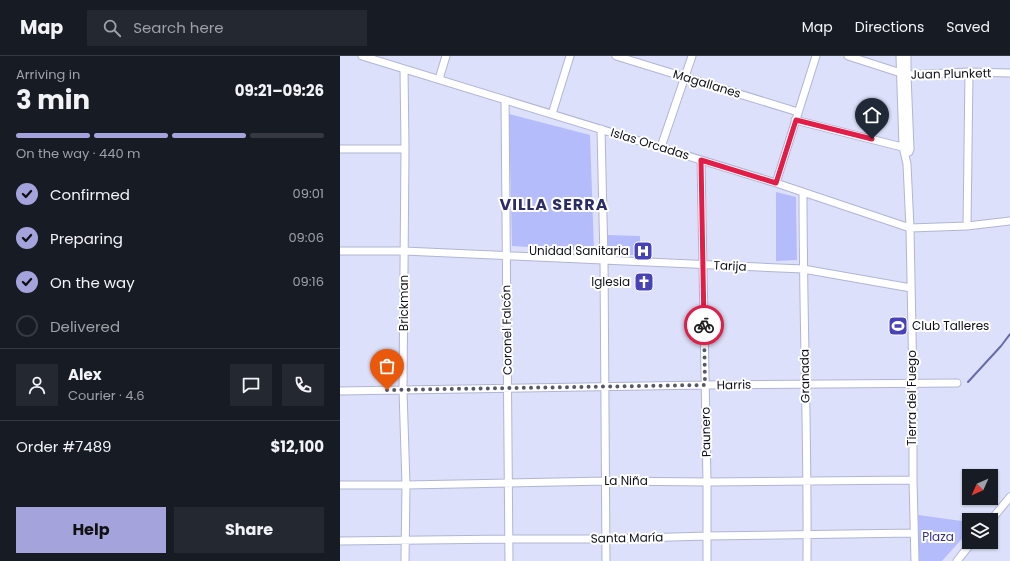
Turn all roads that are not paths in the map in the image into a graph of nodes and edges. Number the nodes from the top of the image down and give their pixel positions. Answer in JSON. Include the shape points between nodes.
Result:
{"nodes":[{"id":1,"x":362,"y":56,"type":"edge"},
{"id":2,"x":446,"y":56,"type":"edge"},
{"id":3,"x":570,"y":56,"type":"edge"},
{"id":4,"x":616,"y":56,"type":"edge"},
{"id":5,"x":692,"y":56,"type":"edge"},
{"id":6,"x":816,"y":56,"type":"edge"},
{"id":7,"x":848,"y":56,"type":"edge"},
{"id":8,"x":900,"y":56,"type":"edge"},
{"id":9,"x":907,"y":56,"type":"edge"},
{"id":10,"x":404,"y":69,"type":"junction"},
{"id":11,"x":969,"y":72,"type":"junction"},
{"id":12,"x":1010,"y":73,"type":"edge"},
{"id":13,"x":904,"y":75,"type":"junction"},
{"id":14,"x":685,"y":77,"type":"junction"},
{"id":15,"x":439,"y":79,"type":"junction"},
{"id":16,"x":505,"y":100,"type":"junction"},
{"id":17,"x":798,"y":112,"type":"junction"},
{"id":18,"x":552,"y":114,"type":"junction"},
{"id":19,"x":796,"y":120,"type":"junction"},
{"id":20,"x":601,"y":129,"type":"junction"},
{"id":21,"x":661,"y":148,"type":"junction"},
{"id":22,"x":906,"y":148,"type":"junction"},
{"id":23,"x":340,"y":149,"type":"edge"},
{"id":24,"x":405,"y":149,"type":"junction"},
{"id":25,"x":701,"y":160,"type":"junction"},
{"id":26,"x":776,"y":183,"type":"junction"},
{"id":27,"x":803,"y":192,"type":"junction"},
{"id":28,"x":1010,"y":221,"type":"edge"},
{"id":29,"x":967,"y":226,"type":"junction"},
{"id":30,"x":910,"y":228,"type":"junction"},
{"id":31,"x":340,"y":251,"type":"edge"},
{"id":32,"x":404,"y":251,"type":"junction"},
{"id":33,"x":506,"y":255,"type":"junction"},
{"id":34,"x":604,"y":260,"type":"junction"},
{"id":35,"x":702,"y":265,"type":"junction"},
{"id":36,"x":803,"y":269,"type":"junction"},
{"id":37,"x":911,"y":288,"type":"junction"},
{"id":38,"x":957,"y":382,"type":"dead end"},
{"id":39,"x":913,"y":383,"type":"junction"},
{"id":40,"x":805,"y":384,"type":"junction"},
{"id":41,"x":705,"y":385,"type":"junction"},
{"id":42,"x":605,"y":387,"type":"junction"},
{"id":43,"x":508,"y":389,"type":"junction"},
{"id":44,"x":403,"y":390,"type":"junction"},
{"id":45,"x":340,"y":391,"type":"edge"},
{"id":46,"x":807,"y":480,"type":"junction"},
{"id":47,"x":913,"y":480,"type":"junction"},
{"id":48,"x":606,"y":481,"type":"junction"},
{"id":49,"x":707,"y":482,"type":"junction"},
{"id":50,"x":508,"y":483,"type":"junction"},
{"id":51,"x":340,"y":485,"type":"edge"},
{"id":52,"x":406,"y":485,"type":"junction"},
{"id":53,"x":1010,"y":497,"type":"edge"},
{"id":54,"x":997,"y":513,"type":"edge"},
{"id":55,"x":914,"y":533,"type":"junction"},
{"id":56,"x":807,"y":535,"type":"junction"},
{"id":57,"x":707,"y":536,"type":"junction"},
{"id":58,"x":509,"y":539,"type":"junction"},
{"id":59,"x":606,"y":539,"type":"junction"},
{"id":60,"x":340,"y":541,"type":"edge"},
{"id":61,"x":405,"y":541,"type":"junction"},
{"id":62,"x":966,"y":549,"type":"edge"},
{"id":63,"x":405,"y":561,"type":"edge"},
{"id":64,"x":509,"y":561,"type":"edge"},
{"id":65,"x":606,"y":561,"type":"edge"},
{"id":66,"x":707,"y":561,"type":"edge"},
{"id":67,"x":807,"y":561,"type":"edge"},
{"id":68,"x":915,"y":561,"type":"edge"},
{"id":69,"x":957,"y":561,"type":"edge"}],
"edges":[{"from":1,"to":10,"type":"street","name":"Islas Orcadas"},
{"from":2,"to":15,"type":"street"},
{"from":3,"to":18,"type":"street"},
{"from":4,"to":14,"type":"street","name":"Magallanes"},
{"from":5,"to":14,"type":"street"},
{"from":6,"to":17,"type":"street"},
{"from":7,"to":13,"type":"street","name":"Juan Plunkett"},
{"from":8,"to":13,"type":"street","name":"Tierra del Fuego"},
{"from":9,"to":13,"type":"street","name":"Tierra del Fuego"},
{"from":10,"to":15,"type":"street","name":"Islas Orcadas"},
{"from":10,"to":24,"type":"street","name":"Brickman"},
{"from":11,"to":12,"type":"street","name":"Juan Plunkett"},
{"from":11,"to":13,"type":"street","name":"Juan Plunkett"},
{"from":11,"to":29,"type":"street"},
{"from":13,"to":22,"type":"street","name":"Tierra del Fuego"},
{"from":14,"to":17,"type":"street","name":"Magallanes"},
{"from":14,"to":21,"type":"street"},
{"from":15,"to":16,"type":"street","name":"Islas Orcadas"},
{"from":16,"to":18,"type":"street","name":"Islas Orcadas"},
{"from":16,"to":33,"type":"street","name":"Coronel Falcón"},
{"from":17,"to":19,"type":"street"},
{"from":18,"to":20,"type":"street","name":"Islas Orcadas"},
{"from":19,"to":22,"type":"street"},
{"from":19,"to":26,"type":"street"},
{"from":20,"to":21,"type":"street","name":"Islas Orcadas"},
{"from":20,"to":34,"type":"street"},
{"from":21,"to":25,"type":"street","name":"Islas Orcadas"},
{"from":22,"to":30,"type":"street","name":"Tierra del Fuego"},
{"from":23,"to":24,"type":"street"},
{"from":24,"to":32,"type":"street","name":"Brickman"},
{"from":25,"to":26,"type":"street","name":"Islas Orcadas"},
{"from":25,"to":35,"type":"street","name":"Paunero"},
{"from":26,"to":27,"type":"street","name":"Islas Orcadas"},
{"from":27,"to":30,"type":"street","name":"Islas Orcadas"},
{"from":27,"to":36,"type":"street","name":"Granada"},
{"from":28,"to":29,"type":"street","name":"Islas Orcadas"},
{"from":29,"to":30,"type":"street","name":"Islas Orcadas"},
{"from":30,"to":37,"type":"street","name":"Tierra del Fuego"},
{"from":31,"to":32,"type":"street","name":"Tarija"},
{"from":32,"to":33,"type":"street","name":"Tarija"},
{"from":32,"to":44,"type":"street","name":"Brickman"},
{"from":33,"to":34,"type":"street","name":"Tarija"},
{"from":33,"to":43,"type":"street","name":"Coronel Falcón"},
{"from":34,"to":35,"type":"street","name":"Tarija"},
{"from":34,"to":42,"type":"street"},
{"from":35,"to":36,"type":"street","name":"Tarija"},
{"from":35,"to":41,"type":"street","name":"Paunero"},
{"from":36,"to":37,"type":"street","name":"Tarija"},
{"from":36,"to":40,"type":"street","name":"Granada"},
{"from":37,"to":39,"type":"street","name":"Tierra del Fuego"},
{"from":38,"to":39,"type":"street","name":"Harris"},
{"from":39,"to":40,"type":"street","name":"Harris"},
{"from":39,"to":47,"type":"street","name":"Tierra del Fuego"},
{"from":40,"to":41,"type":"street","name":"Harris"},
{"from":40,"to":46,"type":"street","name":"Granada"},
{"from":41,"to":42,"type":"street","name":"Harris"},
{"from":41,"to":49,"type":"street","name":"Paunero"},
{"from":42,"to":43,"type":"street","name":"Harris"},
{"from":42,"to":48,"type":"street"},
{"from":43,"to":44,"type":"street","name":"Harris"},
{"from":43,"to":50,"type":"street","name":"Coronel Falcón"},
{"from":44,"to":45,"type":"street","name":"Harris"},
{"from":44,"to":52,"type":"street","name":"Brickman"},
{"from":46,"to":47,"type":"street","name":"La Niña"},
{"from":46,"to":49,"type":"street","name":"La Niña"},
{"from":46,"to":56,"type":"street","name":"Granada"},
{"from":47,"to":55,"type":"street","name":"Tierra del Fuego"},
{"from":48,"to":49,"type":"street","name":"La Niña"},
{"from":48,"to":50,"type":"street","name":"La Niña"},
{"from":48,"to":59,"type":"street"},
{"from":49,"to":57,"type":"street","name":"Paunero"},
{"from":50,"to":52,"type":"street","name":"La Niña"},
{"from":50,"to":58,"type":"street","name":"Coronel Falcón"},
{"from":51,"to":52,"type":"street","name":"La Niña"},
{"from":52,"to":61,"type":"street","name":"Brickman"},
{"from":53,"to":54,"type":"street"},
{"from":55,"to":56,"type":"street","name":"Santa María"},
{"from":55,"to":68,"type":"street","name":"Tierra del Fuego"},
{"from":56,"to":57,"type":"street","name":"Santa María"},
{"from":56,"to":67,"type":"street","name":"Granada"},
{"from":57,"to":59,"type":"street","name":"Santa María"},
{"from":57,"to":66,"type":"street","name":"Paunero"},
{"from":58,"to":59,"type":"street","name":"Santa María"},
{"from":58,"to":61,"type":"street","name":"Santa María"},
{"from":58,"to":64,"type":"street","name":"Coronel Falcón"},
{"from":59,"to":65,"type":"street"},
{"from":60,"to":61,"type":"street","name":"Santa María"},
{"from":61,"to":63,"type":"street","name":"Brickman"},
{"from":62,"to":69,"type":"street"}]}
